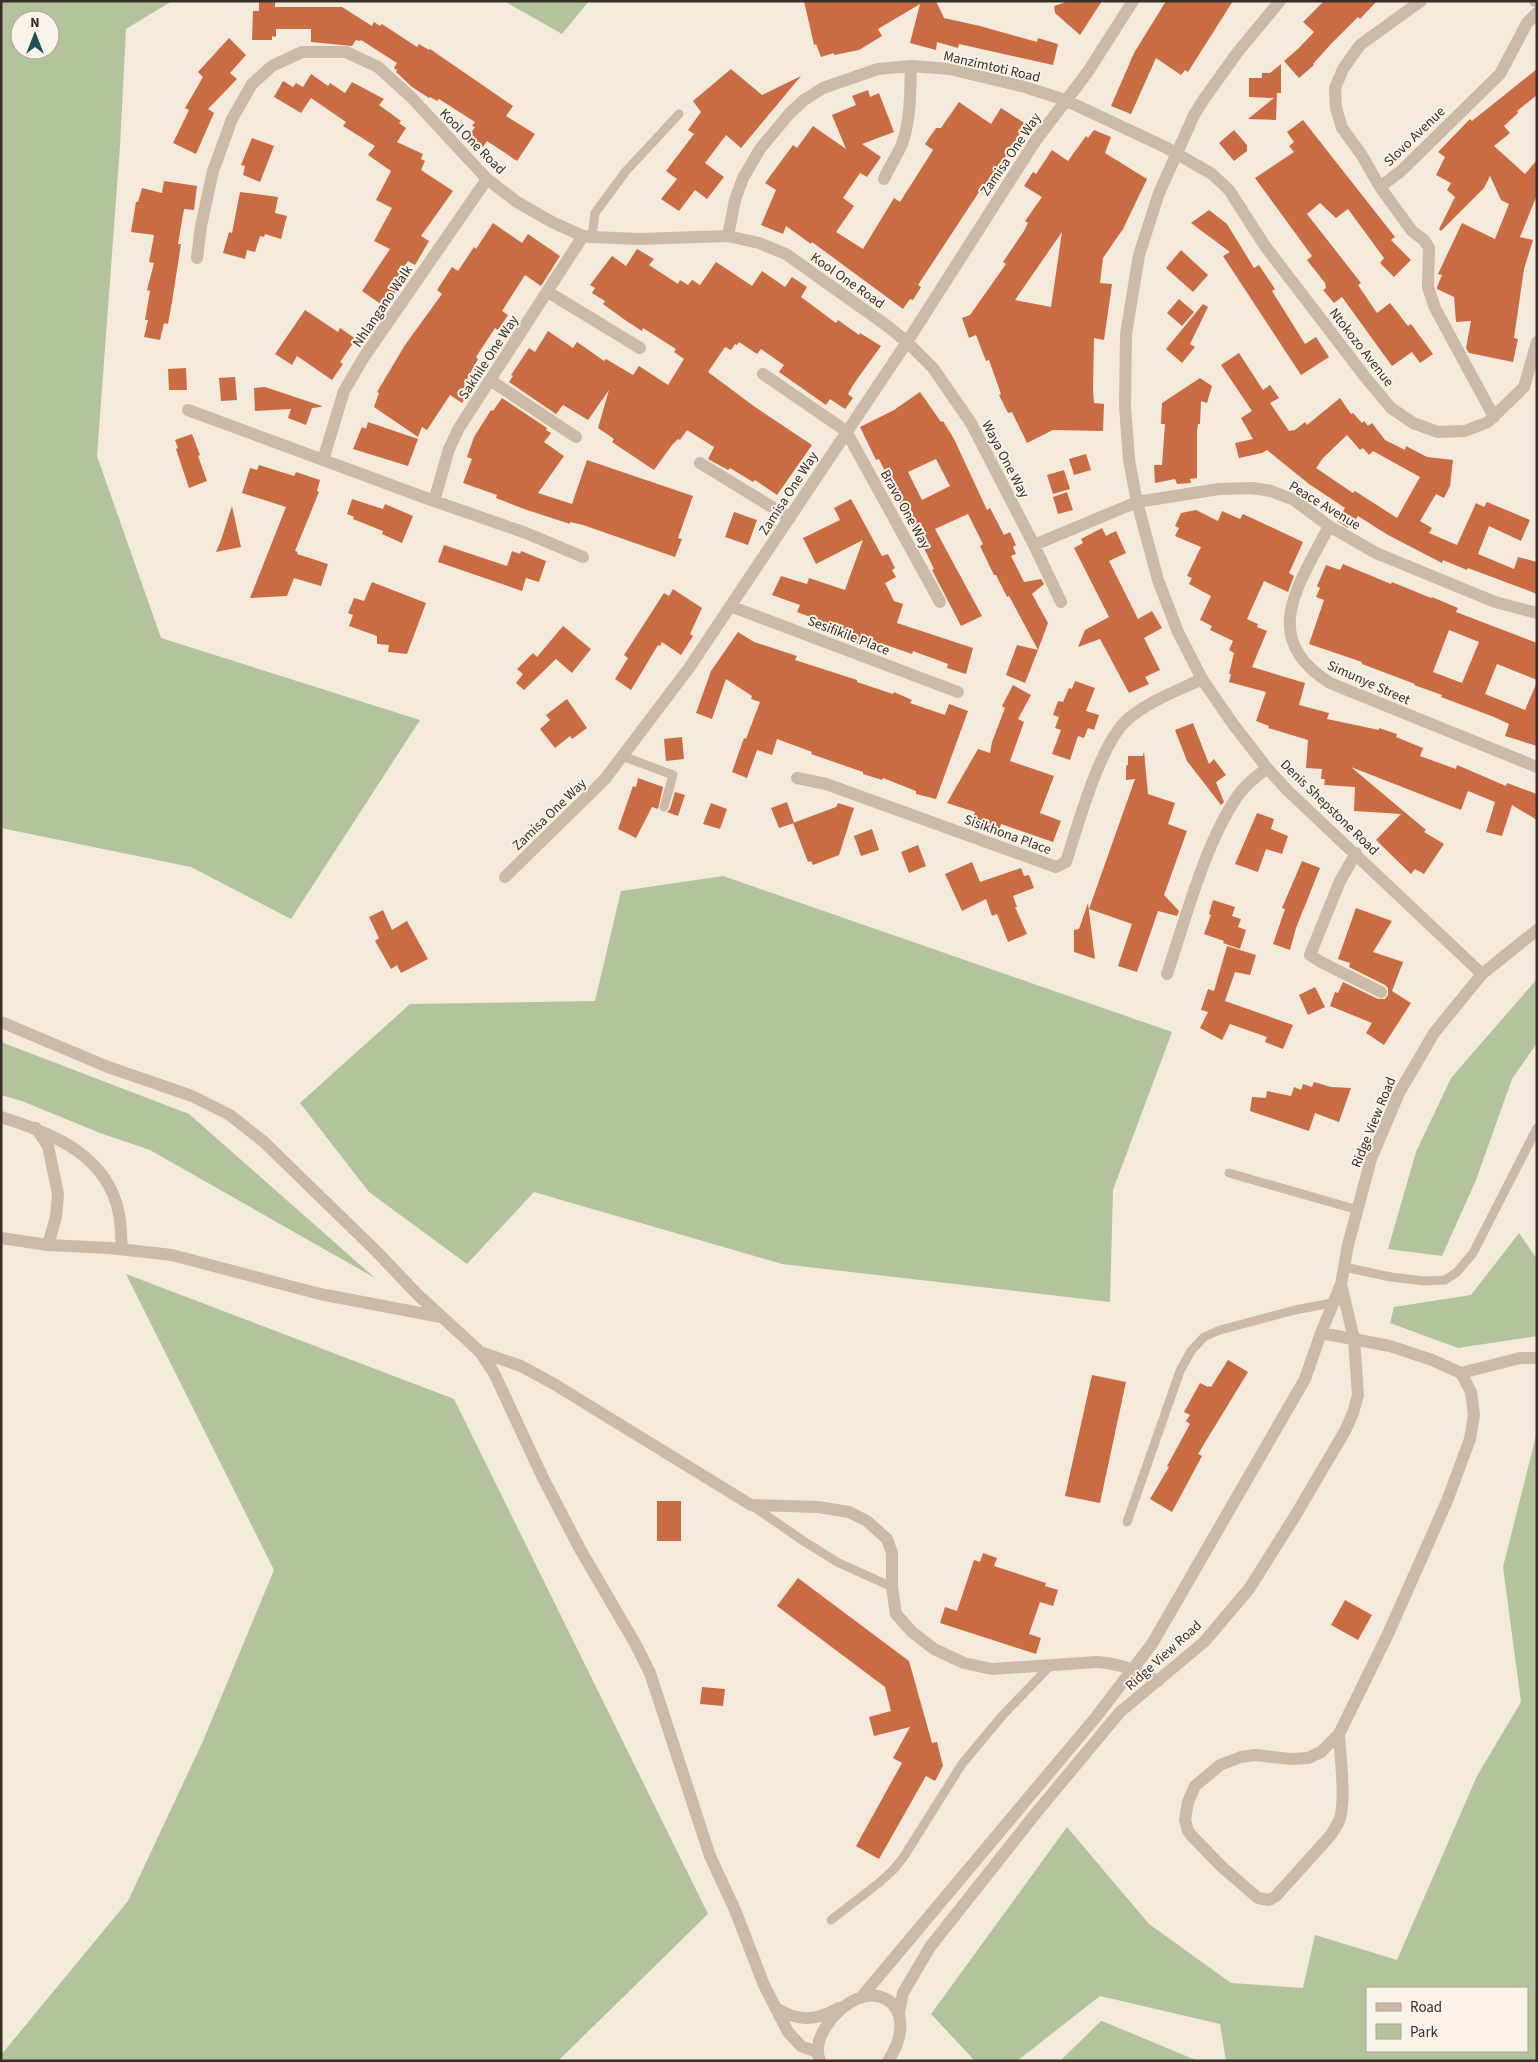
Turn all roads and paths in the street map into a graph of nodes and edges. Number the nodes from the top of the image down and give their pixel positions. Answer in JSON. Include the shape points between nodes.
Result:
{"nodes":[{"id":1,"x":1133,"y":1,"type":"edge"},
{"id":2,"x":1280,"y":1,"type":"edge"},
{"id":3,"x":1421,"y":1,"type":"edge"},
{"id":4,"x":1537,"y":13,"type":"edge"},
{"id":5,"x":911,"y":66,"type":"junction"},
{"id":6,"x":1065,"y":100,"type":"junction"},
{"id":7,"x":679,"y":114,"type":"dead end"},
{"id":8,"x":1178,"y":154,"type":"junction"},
{"id":9,"x":487,"y":179,"type":"junction"},
{"id":10,"x":884,"y":179,"type":"dead end"},
{"id":11,"x":1380,"y":187,"type":"junction"},
{"id":12,"x":587,"y":236,"type":"junction"},
{"id":13,"x":728,"y":236,"type":"junction"},
{"id":14,"x":197,"y":258,"type":"dead end"},
{"id":15,"x":548,"y":292,"type":"junction"},
{"id":16,"x":907,"y":342,"type":"junction"},
{"id":17,"x":1537,"y":342,"type":"edge"},
{"id":18,"x":640,"y":348,"type":"dead end"},
{"id":19,"x":763,"y":374,"type":"dead end"},
{"id":20,"x":490,"y":380,"type":"junction"},
{"id":21,"x":188,"y":410,"type":"dead end"},
{"id":22,"x":1494,"y":417,"type":"junction"},
{"id":23,"x":846,"y":431,"type":"junction"},
{"id":24,"x":576,"y":437,"type":"dead end"},
{"id":25,"x":323,"y":460,"type":"junction"},
{"id":26,"x":700,"y":463,"type":"dead end"},
{"id":27,"x":434,"y":501,"type":"junction"},
{"id":28,"x":1137,"y":502,"type":"junction"},
{"id":29,"x":790,"y":518,"type":"junction"},
{"id":30,"x":1329,"y":526,"type":"junction"},
{"id":31,"x":1034,"y":545,"type":"junction"},
{"id":32,"x":583,"y":557,"type":"dead end"},
{"id":33,"x":940,"y":602,"type":"dead end"},
{"id":34,"x":1061,"y":602,"type":"dead end"},
{"id":35,"x":730,"y":606,"type":"junction"},
{"id":36,"x":1537,"y":613,"type":"edge"},
{"id":37,"x":1202,"y":680,"type":"junction"},
{"id":38,"x":958,"y":692,"type":"dead end"},
{"id":39,"x":622,"y":756,"type":"junction"},
{"id":40,"x":1537,"y":767,"type":"edge"},
{"id":41,"x":1267,"y":768,"type":"junction"},
{"id":42,"x":796,"y":778,"type":"dead end"},
{"id":43,"x":664,"y":807,"type":"dead end"},
{"id":44,"x":1356,"y":853,"type":"junction"},
{"id":45,"x":505,"y":877,"type":"dead end"},
{"id":46,"x":1537,"y":930,"type":"edge"},
{"id":47,"x":1167,"y":974,"type":"dead end"},
{"id":48,"x":1482,"y":974,"type":"junction"},
{"id":49,"x":1382,"y":992,"type":"dead end"},
{"id":50,"x":1,"y":1022,"type":"edge"},
{"id":51,"x":1,"y":1117,"type":"edge"},
{"id":52,"x":36,"y":1128,"type":"junction"},
{"id":53,"x":1537,"y":1128,"type":"edge"},
{"id":54,"x":1229,"y":1173,"type":"dead end"},
{"id":55,"x":1358,"y":1210,"type":"junction"},
{"id":56,"x":1,"y":1238,"type":"edge"},
{"id":57,"x":48,"y":1245,"type":"junction"},
{"id":58,"x":122,"y":1249,"type":"junction"},
{"id":59,"x":1344,"y":1267,"type":"junction"},
{"id":60,"x":1341,"y":1284,"type":"junction"},
{"id":61,"x":1346,"y":1302,"type":"junction"},
{"id":62,"x":1332,"y":1303,"type":"junction"},
{"id":63,"x":442,"y":1317,"type":"junction"},
{"id":64,"x":1320,"y":1333,"type":"junction"},
{"id":65,"x":1354,"y":1339,"type":"junction"},
{"id":66,"x":480,"y":1352,"type":"junction"},
{"id":67,"x":1537,"y":1358,"type":"edge"},
{"id":68,"x":1460,"y":1373,"type":"junction"},
{"id":69,"x":751,"y":1505,"type":"junction"},
{"id":70,"x":1127,"y":1522,"type":"dead end"},
{"id":71,"x":892,"y":1587,"type":"junction"},
{"id":72,"x":1050,"y":1666,"type":"junction"},
{"id":73,"x":1132,"y":1668,"type":"junction"},
{"id":74,"x":1158,"y":1681,"type":"junction"},
{"id":75,"x":1339,"y":1734,"type":"junction"},
{"id":76,"x":831,"y":1920,"type":"dead end"},
{"id":77,"x":863,"y":1995,"type":"junction"},
{"id":78,"x":845,"y":2005,"type":"junction"},
{"id":79,"x":776,"y":2008,"type":"junction"},
{"id":80,"x":899,"y":2012,"type":"junction"},
{"id":81,"x":818,"y":2056,"type":"edge"},
{"id":82,"x":888,"y":2061,"type":"edge"}],
"edges":[{"from":1,"to":6,"type":"street","name":"Zamisa One Way","via":[[1087,73]]},
{"from":2,"to":8,"type":"street","name":"Denis Shepstone Road","via":[[1219,76],[1194,115]]},
{"from":3,"to":11,"type":"street","name":"Slovo Avenue","via":[[1360,45],[1343,69],[1335,88],[1342,128]]},
{"from":4,"to":11,"type":"street","name":"Slovo Avenue","via":[[1527,24],[1500,74],[1401,172]]},
{"from":5,"to":6,"type":"street","name":"Manzimtoti Road","via":[[950,69]]},
{"from":5,"to":10,"type":"street","via":[[906,127]]},
{"from":5,"to":13,"type":"street","name":"Manzimtoti Road","via":[[878,68],[823,88],[804,100],[760,150],[743,178]]},
{"from":6,"to":8,"type":"street","name":"Manzimtoti Road"},
{"from":6,"to":16,"type":"street","name":"Zamisa One Way"},
{"from":7,"to":12,"type":"lane","via":[[626,171],[595,213]]},
{"from":8,"to":22,"type":"street","name":"Ntokozo Avenue","via":[[1212,174],[1229,190],[1265,246],[1391,408],[1413,423],[1438,432],[1465,431]]},
{"from":8,"to":28,"type":"street","name":"Denis Shepstone Road","via":[[1159,193],[1139,255],[1126,334],[1125,406]]},
{"from":9,"to":12,"type":"street","name":"Kool One Road","via":[[517,202],[552,222]]},
{"from":9,"to":14,"type":"street","name":"Kool One Road","via":[[378,67],[346,52],[302,52],[272,66],[252,84],[232,119],[213,170]]},
{"from":9,"to":25,"type":"street","name":"Nhlangano Walk","via":[[344,391]]},
{"from":11,"to":22,"type":"street","via":[[1412,231],[1429,248],[1428,287],[1435,308]]},
{"from":12,"to":13,"type":"street","name":"Kool One Road","via":[[640,239]]},
{"from":12,"to":15,"type":"street","name":"Sakhile One Way"},
{"from":13,"to":16,"type":"street","name":"Kool One Road","via":[[760,243],[786,254]]},
{"from":15,"to":18,"type":"street"},
{"from":15,"to":20,"type":"street","name":"Sakhile One Way"},
{"from":16,"to":23,"type":"street","name":"Zamisa One Way"},
{"from":16,"to":31,"type":"street","name":"Waya One Way","via":[[933,368],[971,423]]},
{"from":17,"to":22,"type":"street","name":"Ntokozo Avenue","via":[[1524,387]]},
{"from":19,"to":23,"type":"street"},
{"from":20,"to":24,"type":"street"},
{"from":20,"to":27,"type":"street","name":"Sakhile One Way","via":[[449,449]]},
{"from":21,"to":25,"type":"street"},
{"from":23,"to":29,"type":"street","name":"Zamisa One Way"},
{"from":23,"to":33,"type":"street","name":"Bravo One Way"},
{"from":25,"to":27,"type":"street"},
{"from":26,"to":29,"type":"street"},
{"from":27,"to":32,"type":"street"},
{"from":28,"to":30,"type":"street","name":"Peace Avenue","via":[[1219,489],[1252,488],[1294,500]]},
{"from":28,"to":31,"type":"street","name":"Peace Avenue"},
{"from":28,"to":37,"type":"street","name":"Denis Shepstone Road","via":[[1158,580],[1178,632]]},
{"from":29,"to":35,"type":"street","name":"Zamisa One Way"},
{"from":30,"to":36,"type":"street","name":"Peace Avenue","via":[[1385,556],[1495,602]]},
{"from":30,"to":40,"type":"street","name":"Simunye Street","via":[[1293,596],[1289,617],[1294,646],[1303,661],[1330,683]]},
{"from":31,"to":34,"type":"street","name":"Waya One Way"},
{"from":35,"to":38,"type":"street","name":"Sesifikile Place"},
{"from":35,"to":39,"type":"street","name":"Zamisa One Way","via":[[689,668]]},
{"from":37,"to":41,"type":"street","name":"Denis Shepstone Road"},
{"from":37,"to":42,"type":"street","name":"Sisikhona Place","via":[[1153,703],[1126,721],[1109,746],[1095,777],[1066,862],[1056,866],[826,784]]},
{"from":39,"to":43,"type":"lane","via":[[673,775]]},
{"from":39,"to":45,"type":"street","name":"Zamisa One Way","via":[[605,779]]},
{"from":41,"to":44,"type":"street","name":"Denis Shepstone Road"},
{"from":41,"to":47,"type":"street","via":[[1240,793],[1226,815],[1210,849]]},
{"from":44,"to":48,"type":"street","name":"Denis Shepstone Road"},
{"from":44,"to":49,"type":"street","via":[[1340,881],[1310,955]]},
{"from":46,"to":48,"type":"street","name":"Ridge View Road"},
{"from":48,"to":55,"type":"street","name":"Ridge View Road","via":[[1434,1032],[1398,1093],[1371,1160]]},
{"from":50,"to":63,"type":"street","via":[[108,1068],[192,1096],[230,1115],[304,1180]]},
{"from":51,"to":52,"type":"street"},
{"from":52,"to":57,"type":"street","via":[[48,1146],[58,1194]]},
{"from":52,"to":58,"type":"street","via":[[76,1148],[95,1166],[109,1186],[119,1214]]},
{"from":53,"to":59,"type":"lane","via":[[1474,1253],[1457,1272],[1445,1280],[1424,1281]]},
{"from":54,"to":55,"type":"lane"},
{"from":55,"to":59,"type":"street","name":"Ridge View Road"},
{"from":56,"to":57,"type":"street"},
{"from":57,"to":58,"type":"street"},
{"from":58,"to":63,"type":"street","via":[[172,1255],[320,1294]]},
{"from":59,"to":60,"type":"street","name":"Ridge View Road"},
{"from":60,"to":61,"type":"street","name":"Ridge View Road"},
{"from":60,"to":62,"type":"street","name":"Ridge View Road"},
{"from":61,"to":62,"type":"lane"},
{"from":61,"to":65,"type":"street","name":"Ridge View Road"},
{"from":62,"to":64,"type":"street","name":"Ridge View Road"},
{"from":62,"to":70,"type":"lane","via":[[1295,1310],[1204,1337],[1191,1351],[1180,1371]]},
{"from":63,"to":66,"type":"street"},
{"from":64,"to":65,"type":"street"},
{"from":64,"to":73,"type":"street","name":"Ridge View Road","via":[[1306,1379],[1152,1644]]},
{"from":65,"to":68,"type":"street","via":[[1414,1353]]},
{"from":65,"to":74,"type":"street","name":"Ridge View Road","via":[[1358,1395],[1345,1431],[1249,1589],[1204,1642]]},
{"from":66,"to":69,"type":"street","via":[[521,1366],[554,1384]]},
{"from":66,"to":79,"type":"street","via":[[494,1373],[580,1549],[650,1673],[710,1856]]},
{"from":67,"to":68,"type":"street","via":[[1512,1360]]},
{"from":68,"to":75,"type":"street","via":[[1471,1392],[1474,1415],[1470,1439],[1447,1502]]},
{"from":69,"to":71,"type":"lane","via":[[837,1562]]},
{"from":69,"to":71,"type":"street","via":[[818,1507],[849,1512],[867,1521],[887,1539],[892,1553]]},
{"from":71,"to":72,"type":"street","via":[[896,1614],[912,1632],[949,1656],[992,1669]]},
{"from":72,"to":73,"type":"street","via":[[1096,1662]]},
{"from":72,"to":76,"type":"lane","via":[[962,1764],[893,1870]]},
{"from":73,"to":74,"type":"street"},
{"from":73,"to":77,"type":"street","name":"Ridge View Road","via":[[1096,1717]]},
{"from":74,"to":80,"type":"street","name":"Ridge View Road","via":[[1120,1712],[1087,1750],[930,1947],[903,1993]]},
{"from":75,"to":75,"type":"street","via":[[1342,1802],[1337,1825],[1276,1896],[1269,1900],[1258,1898],[1188,1831],[1185,1820],[1195,1786],[1220,1765],[1241,1757],[1308,1758],[1320,1752]]},
{"from":77,"to":78,"type":"street","name":"Ridge View Road"},
{"from":77,"to":80,"type":"street","via":[[886,1998]]},
{"from":78,"to":79,"type":"street","via":[[831,2013],[809,2018],[789,2016]]},
{"from":78,"to":81,"type":"street","name":"Ridge View Road","via":[[832,2017],[821,2035]]},
{"from":79,"to":81,"type":"street","via":[[794,2040]]},
{"from":80,"to":82,"type":"street","name":"Ridge View Road","via":[[899,2034]]}]}
